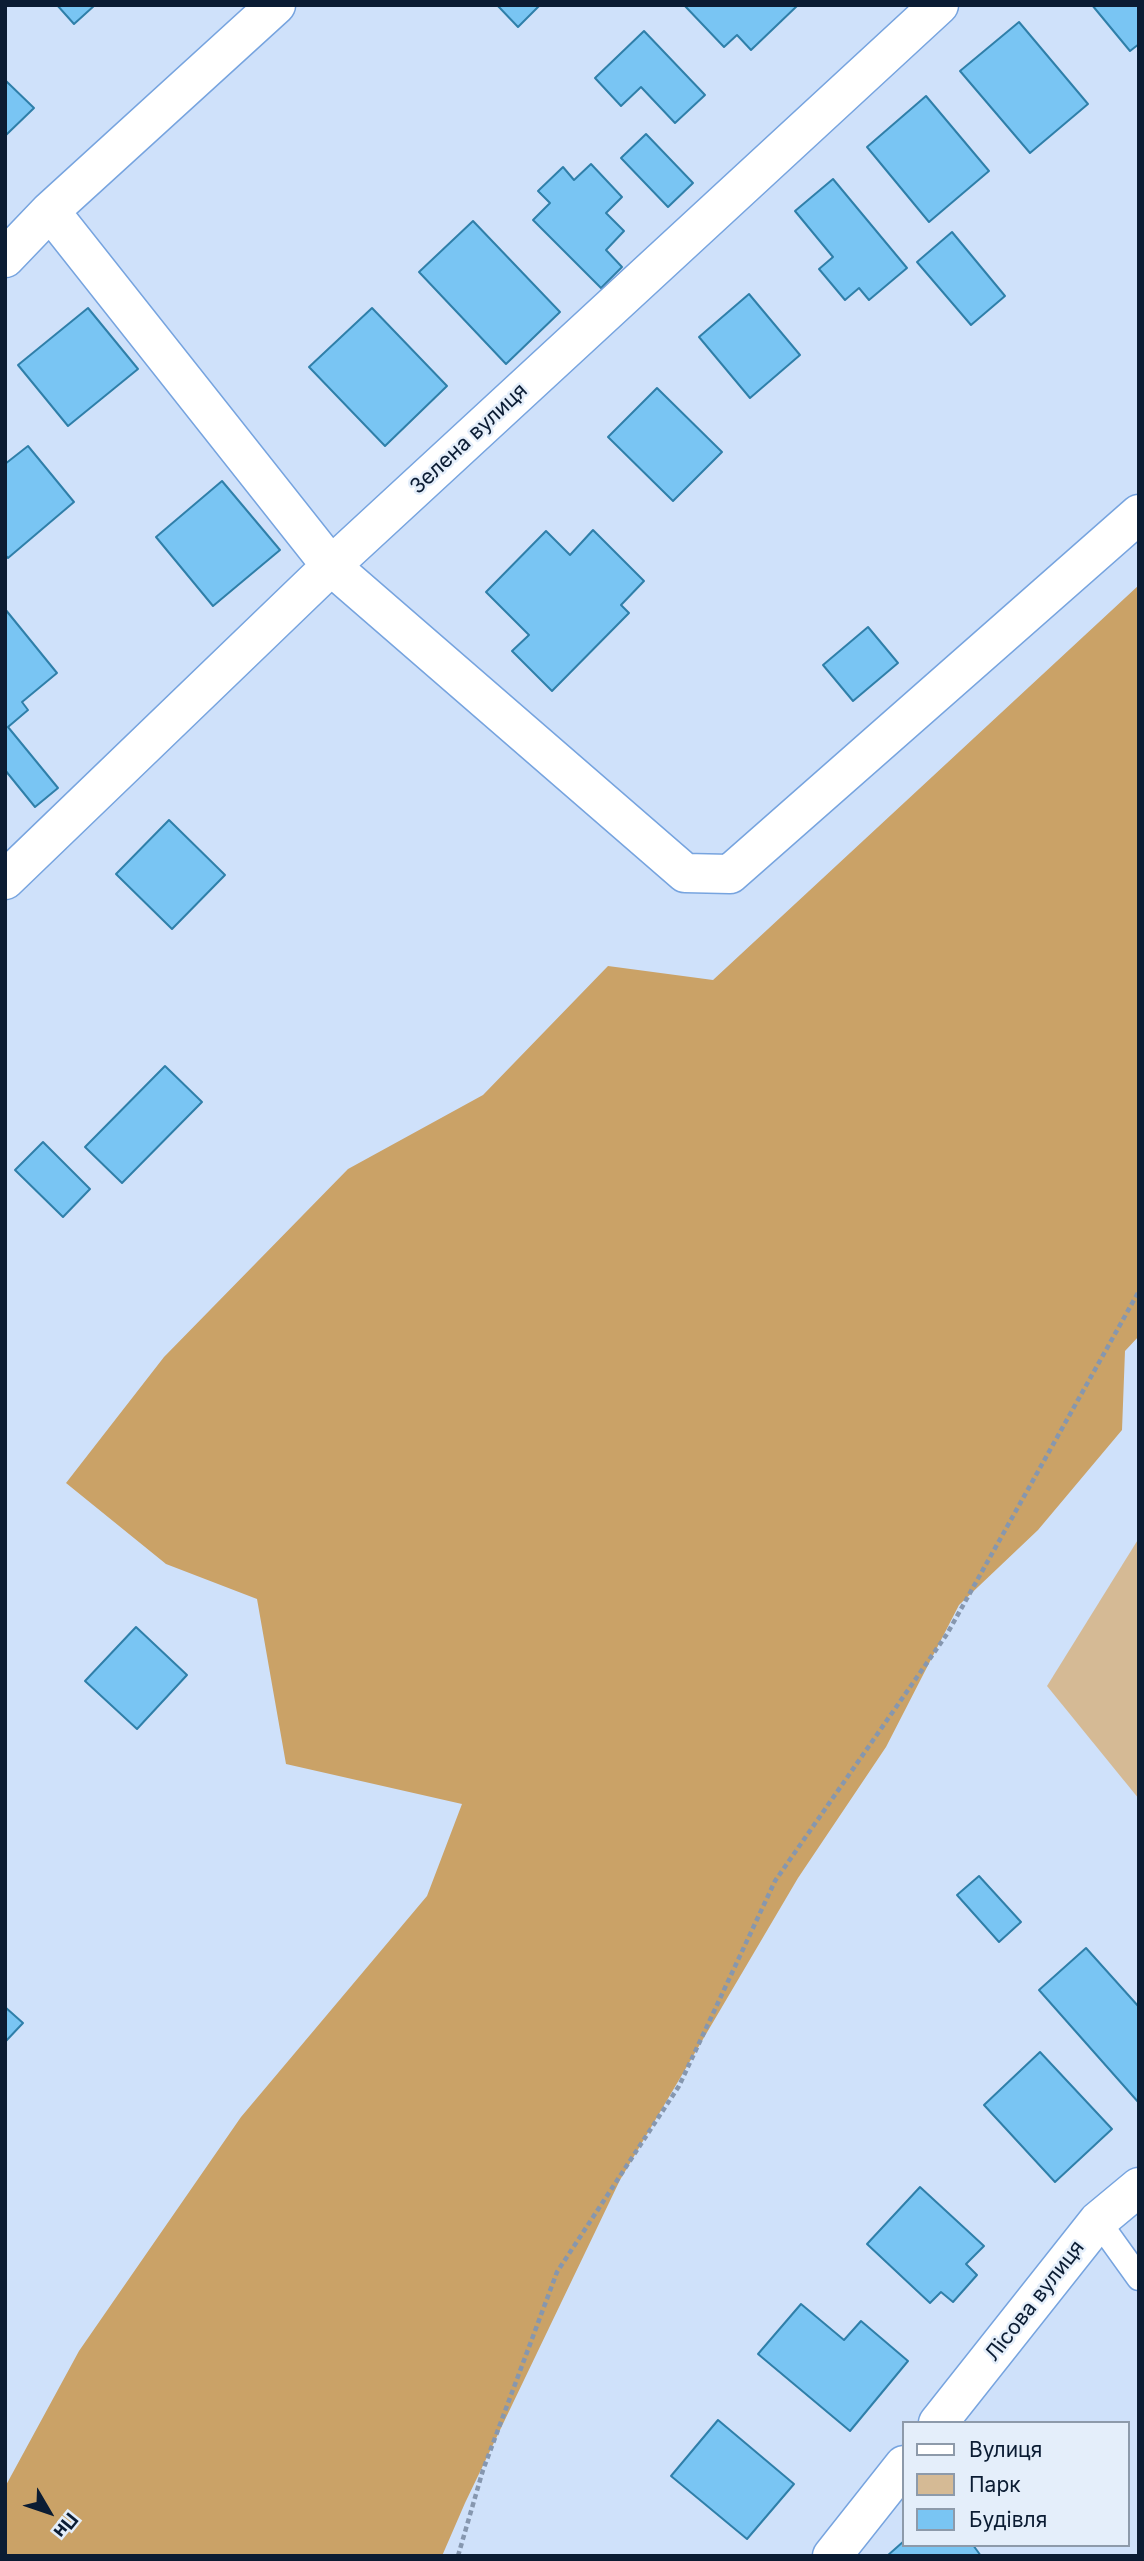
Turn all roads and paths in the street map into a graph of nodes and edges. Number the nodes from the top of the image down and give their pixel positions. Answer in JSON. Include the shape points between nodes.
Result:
{"nodes":[{"id":1,"x":276,"y":5,"type":"edge"},
{"id":2,"x":939,"y":5,"type":"edge"},
{"id":3,"x":50,"y":211,"type":"junction"},
{"id":4,"x":5,"y":258,"type":"edge"},
{"id":5,"x":1139,"y":514,"type":"edge"},
{"id":6,"x":331,"y":566,"type":"junction"},
{"id":7,"x":5,"y":880,"type":"edge"},
{"id":8,"x":1139,"y":1291,"type":"edge"},
{"id":9,"x":1139,"y":2187,"type":"edge"},
{"id":10,"x":1098,"y":2221,"type":"junction"},
{"id":11,"x":1139,"y":2278,"type":"edge"},
{"id":12,"x":940,"y":2421,"type":"edge"},
{"id":13,"x":902,"y":2468,"type":"edge"},
{"id":14,"x":458,"y":2556,"type":"edge"},
{"id":15,"x":832,"y":2556,"type":"edge"}],
"edges":[{"from":1,"to":3,"type":"street"},
{"from":2,"to":6,"type":"street","name":"Зелена вулиця"},
{"from":3,"to":4,"type":"street"},
{"from":3,"to":6,"type":"street"},
{"from":5,"to":6,"type":"street","via":[[730,874],[685,873]]},
{"from":6,"to":7,"type":"street","name":"Зелена вулиця"},
{"from":8,"to":14,"type":"path","via":[[947,1634],[775,1881],[679,2086],[557,2272],[483,2469]]},
{"from":9,"to":10,"type":"street","name":"Лісова вулиця"},
{"from":10,"to":11,"type":"lane"},
{"from":10,"to":12,"type":"street","name":"Лісова вулиця"},
{"from":13,"to":15,"type":"street"}]}
